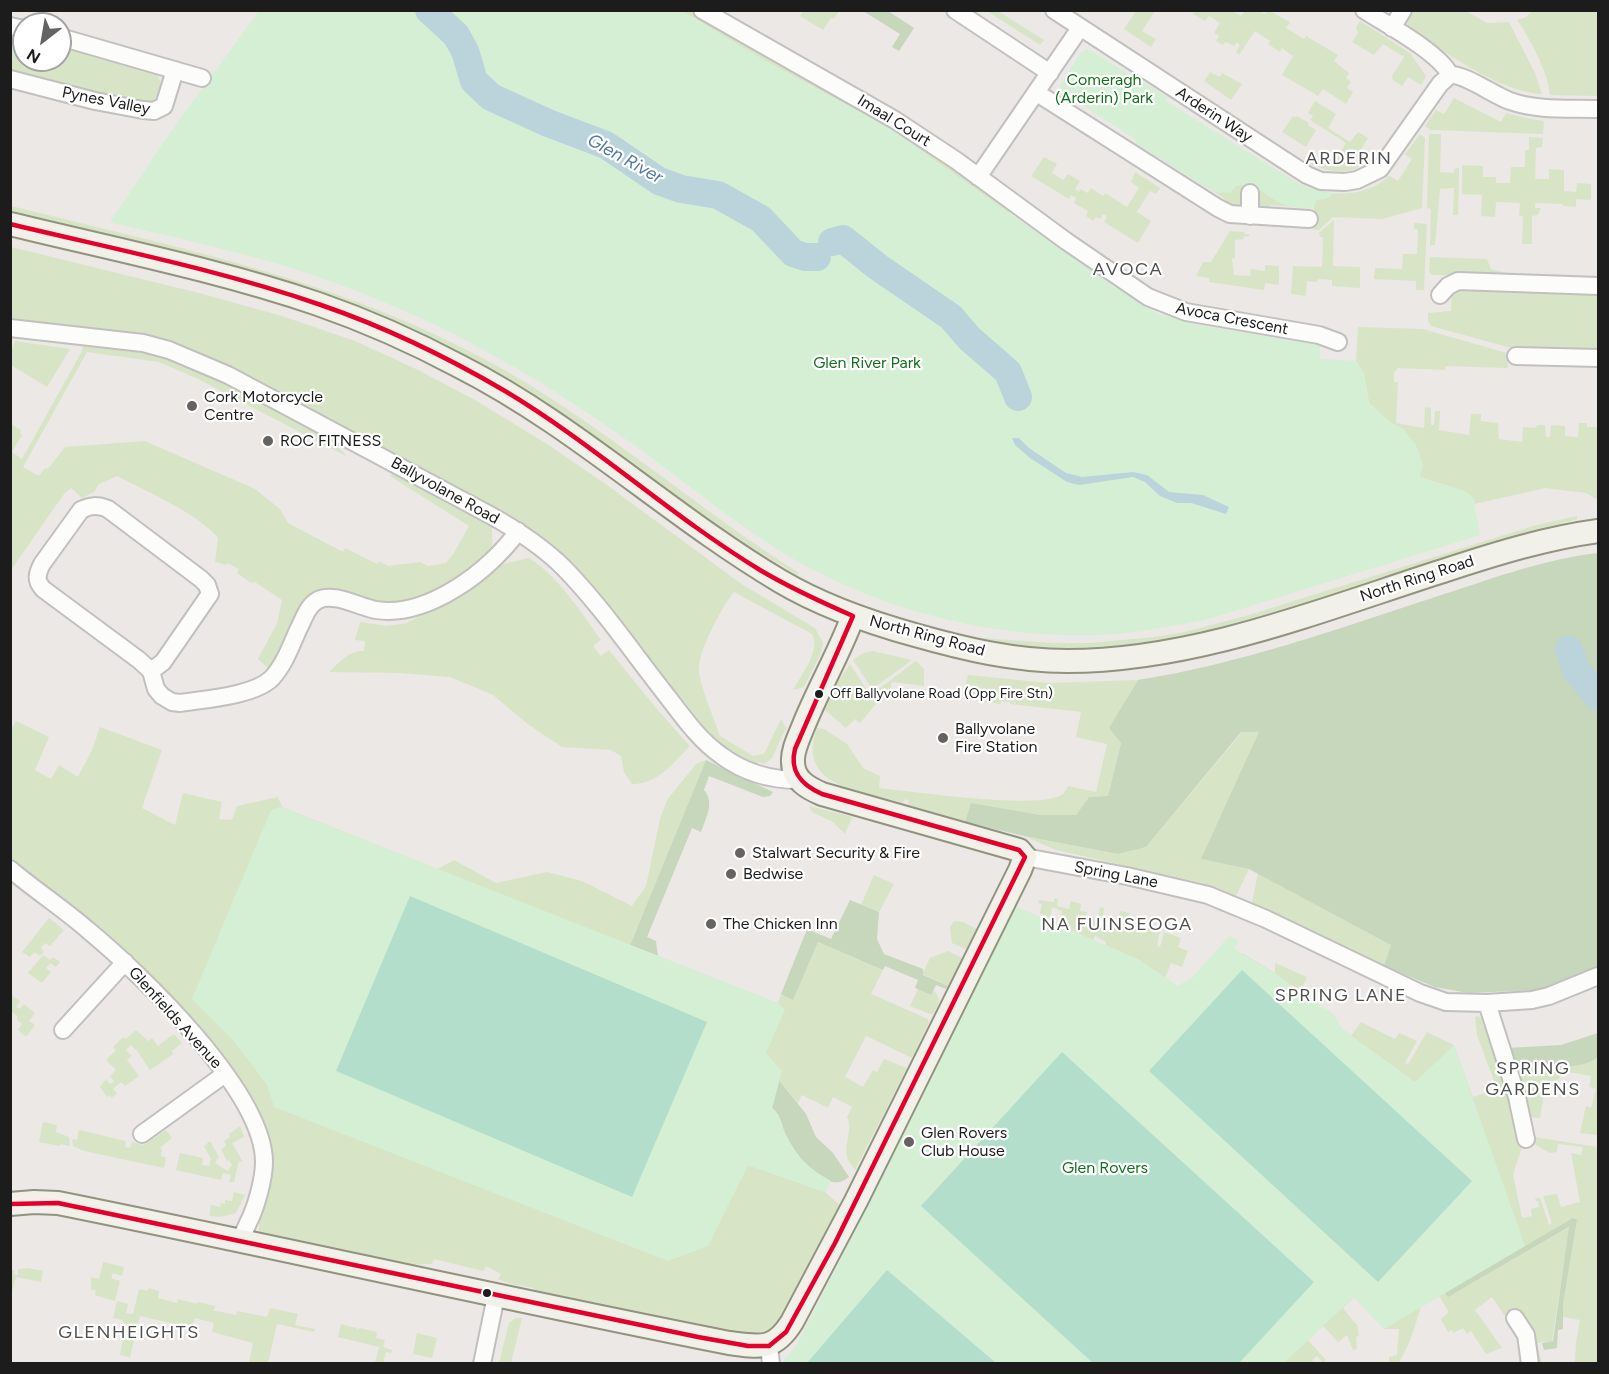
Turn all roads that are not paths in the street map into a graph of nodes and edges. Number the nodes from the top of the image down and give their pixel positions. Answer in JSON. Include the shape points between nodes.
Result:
{"nodes":[{"id":1,"x":702,"y":10,"type":"edge"},
{"id":2,"x":955,"y":10,"type":"edge"},
{"id":3,"x":1054,"y":10,"type":"edge"},
{"id":4,"x":1364,"y":10,"type":"edge"},
{"id":5,"x":1403,"y":10,"type":"edge"},
{"id":6,"x":1080,"y":28,"type":"junction"},
{"id":7,"x":1392,"y":28,"type":"junction"},
{"id":8,"x":72,"y":40,"type":"edge"},
{"id":9,"x":175,"y":70,"type":"junction"},
{"id":10,"x":1050,"y":74,"type":"junction"},
{"id":11,"x":1450,"y":75,"type":"junction"},
{"id":12,"x":202,"y":78,"type":"dead end"},
{"id":13,"x":10,"y":79,"type":"edge"},
{"id":14,"x":1037,"y":93,"type":"junction"},
{"id":15,"x":1599,"y":109,"type":"edge"},
{"id":16,"x":978,"y":177,"type":"junction"},
{"id":17,"x":1250,"y":193,"type":"dead end"},
{"id":18,"x":1250,"y":216,"type":"junction"},
{"id":19,"x":1309,"y":219,"type":"dead end"},
{"id":20,"x":10,"y":224,"type":"edge"},
{"id":21,"x":1599,"y":286,"type":"edge"},
{"id":22,"x":1440,"y":295,"type":"dead end"},
{"id":23,"x":10,"y":328,"type":"edge"},
{"id":24,"x":1338,"y":342,"type":"dead end"},
{"id":25,"x":1516,"y":356,"type":"dead end"},
{"id":26,"x":1599,"y":358,"type":"edge"},
{"id":27,"x":518,"y":531,"type":"junction"},
{"id":28,"x":1599,"y":531,"type":"edge"},
{"id":29,"x":853,"y":616,"type":"junction"},
{"id":30,"x":151,"y":671,"type":"junction"},
{"id":31,"x":799,"y":780,"type":"junction"},
{"id":32,"x":1025,"y":857,"type":"junction"},
{"id":33,"x":14,"y":878,"type":"edge"},
{"id":34,"x":125,"y":962,"type":"junction"},
{"id":35,"x":1599,"y":976,"type":"edge"},
{"id":36,"x":1487,"y":1004,"type":"junction"},
{"id":37,"x":63,"y":1030,"type":"dead end"},
{"id":38,"x":225,"y":1074,"type":"junction"},
{"id":39,"x":142,"y":1134,"type":"dead end"},
{"id":40,"x":1526,"y":1139,"type":"dead end"},
{"id":41,"x":10,"y":1204,"type":"edge"},
{"id":42,"x":241,"y":1240,"type":"junction"},
{"id":43,"x":496,"y":1296,"type":"junction"},
{"id":44,"x":1515,"y":1318,"type":"dead end"},
{"id":45,"x":770,"y":1355,"type":"edge"},
{"id":46,"x":482,"y":1364,"type":"edge"},
{"id":47,"x":1530,"y":1364,"type":"edge"}],
"edges":[{"from":1,"to":16,"type":"street","name":"Imaal Court","via":[[895,120]]},
{"from":2,"to":10,"type":"street"},
{"from":3,"to":6,"type":"street","name":"Arderin Way"},
{"from":4,"to":7,"type":"street"},
{"from":5,"to":7,"type":"street"},
{"from":6,"to":10,"type":"street"},
{"from":6,"to":11,"type":"street","name":"Arderin Way","via":[[1321,181],[1357,180],[1380,169]]},
{"from":7,"to":11,"type":"street","via":[[1442,63]]},
{"from":8,"to":9,"type":"street"},
{"from":9,"to":12,"type":"street"},
{"from":9,"to":13,"type":"street","name":"Pynes Valley","via":[[164,106],[154,111],[95,101]]},
{"from":10,"to":14,"type":"street"},
{"from":11,"to":15,"type":"street","via":[[1525,105]]},
{"from":14,"to":16,"type":"street"},
{"from":14,"to":18,"type":"street","via":[[1218,208]]},
{"from":16,"to":24,"type":"street","name":"Avoca Crescent","via":[[1125,283],[1165,305]]},
{"from":17,"to":18,"type":"street"},
{"from":18,"to":19,"type":"street"},
{"from":20,"to":29,"type":"street","name":"North Ring Road","via":[[285,294],[415,344],[549,418],[719,542],[778,580]]},
{"from":21,"to":22,"type":"street","via":[[1458,281]]},
{"from":23,"to":27,"type":"street","name":"Ballyvolane Road","via":[[143,343],[169,350],[370,449]]},
{"from":25,"to":26,"type":"street"},
{"from":27,"to":30,"type":"street","via":[[486,566],[420,606],[374,610],[322,598],[308,609],[279,668],[258,687],[180,704],[156,689]]},
{"from":27,"to":31,"type":"street","name":"Ballyvolane Road","via":[[565,569],[710,747],[764,777]]},
{"from":28,"to":29,"type":"street","name":"North Ring Road","via":[[1493,555],[1224,641],[1157,654],[1034,660],[950,645]]},
{"from":29,"to":31,"type":"street","via":[[795,750],[792,762]]},
{"from":30,"to":30,"type":"street","via":[[163,662],[210,594],[207,585],[108,509],[88,506],[42,564],[37,582]]},
{"from":31,"to":32,"type":"street","name":"Spring Lane","via":[[822,794],[1019,850]]},
{"from":32,"to":36,"type":"street","name":"Spring Lane","via":[[1208,895],[1436,1000]]},
{"from":32,"to":45,"type":"street","via":[[835,1243]]},
{"from":33,"to":34,"type":"street","name":"Glenfields Avenue","via":[[87,928]]},
{"from":34,"to":37,"type":"street","name":"Glenfields Avenue"},
{"from":34,"to":38,"type":"street","name":"Glenfields Avenue","via":[[164,1000]]},
{"from":35,"to":36,"type":"street","name":"Spring Lane","via":[[1549,996]]},
{"from":36,"to":40,"type":"street","via":[[1517,1096]]},
{"from":38,"to":39,"type":"street","name":"Glenfields Avenue"},
{"from":38,"to":42,"type":"street","name":"Glenfields Avenue","via":[[250,1114],[263,1149],[264,1173]]},
{"from":41,"to":42,"type":"street","via":[[58,1203]]},
{"from":42,"to":43,"type":"street"},
{"from":43,"to":45,"type":"street","via":[[729,1343]]},
{"from":43,"to":46,"type":"street"},
{"from":44,"to":47,"type":"street","via":[[1526,1335]]}]}
